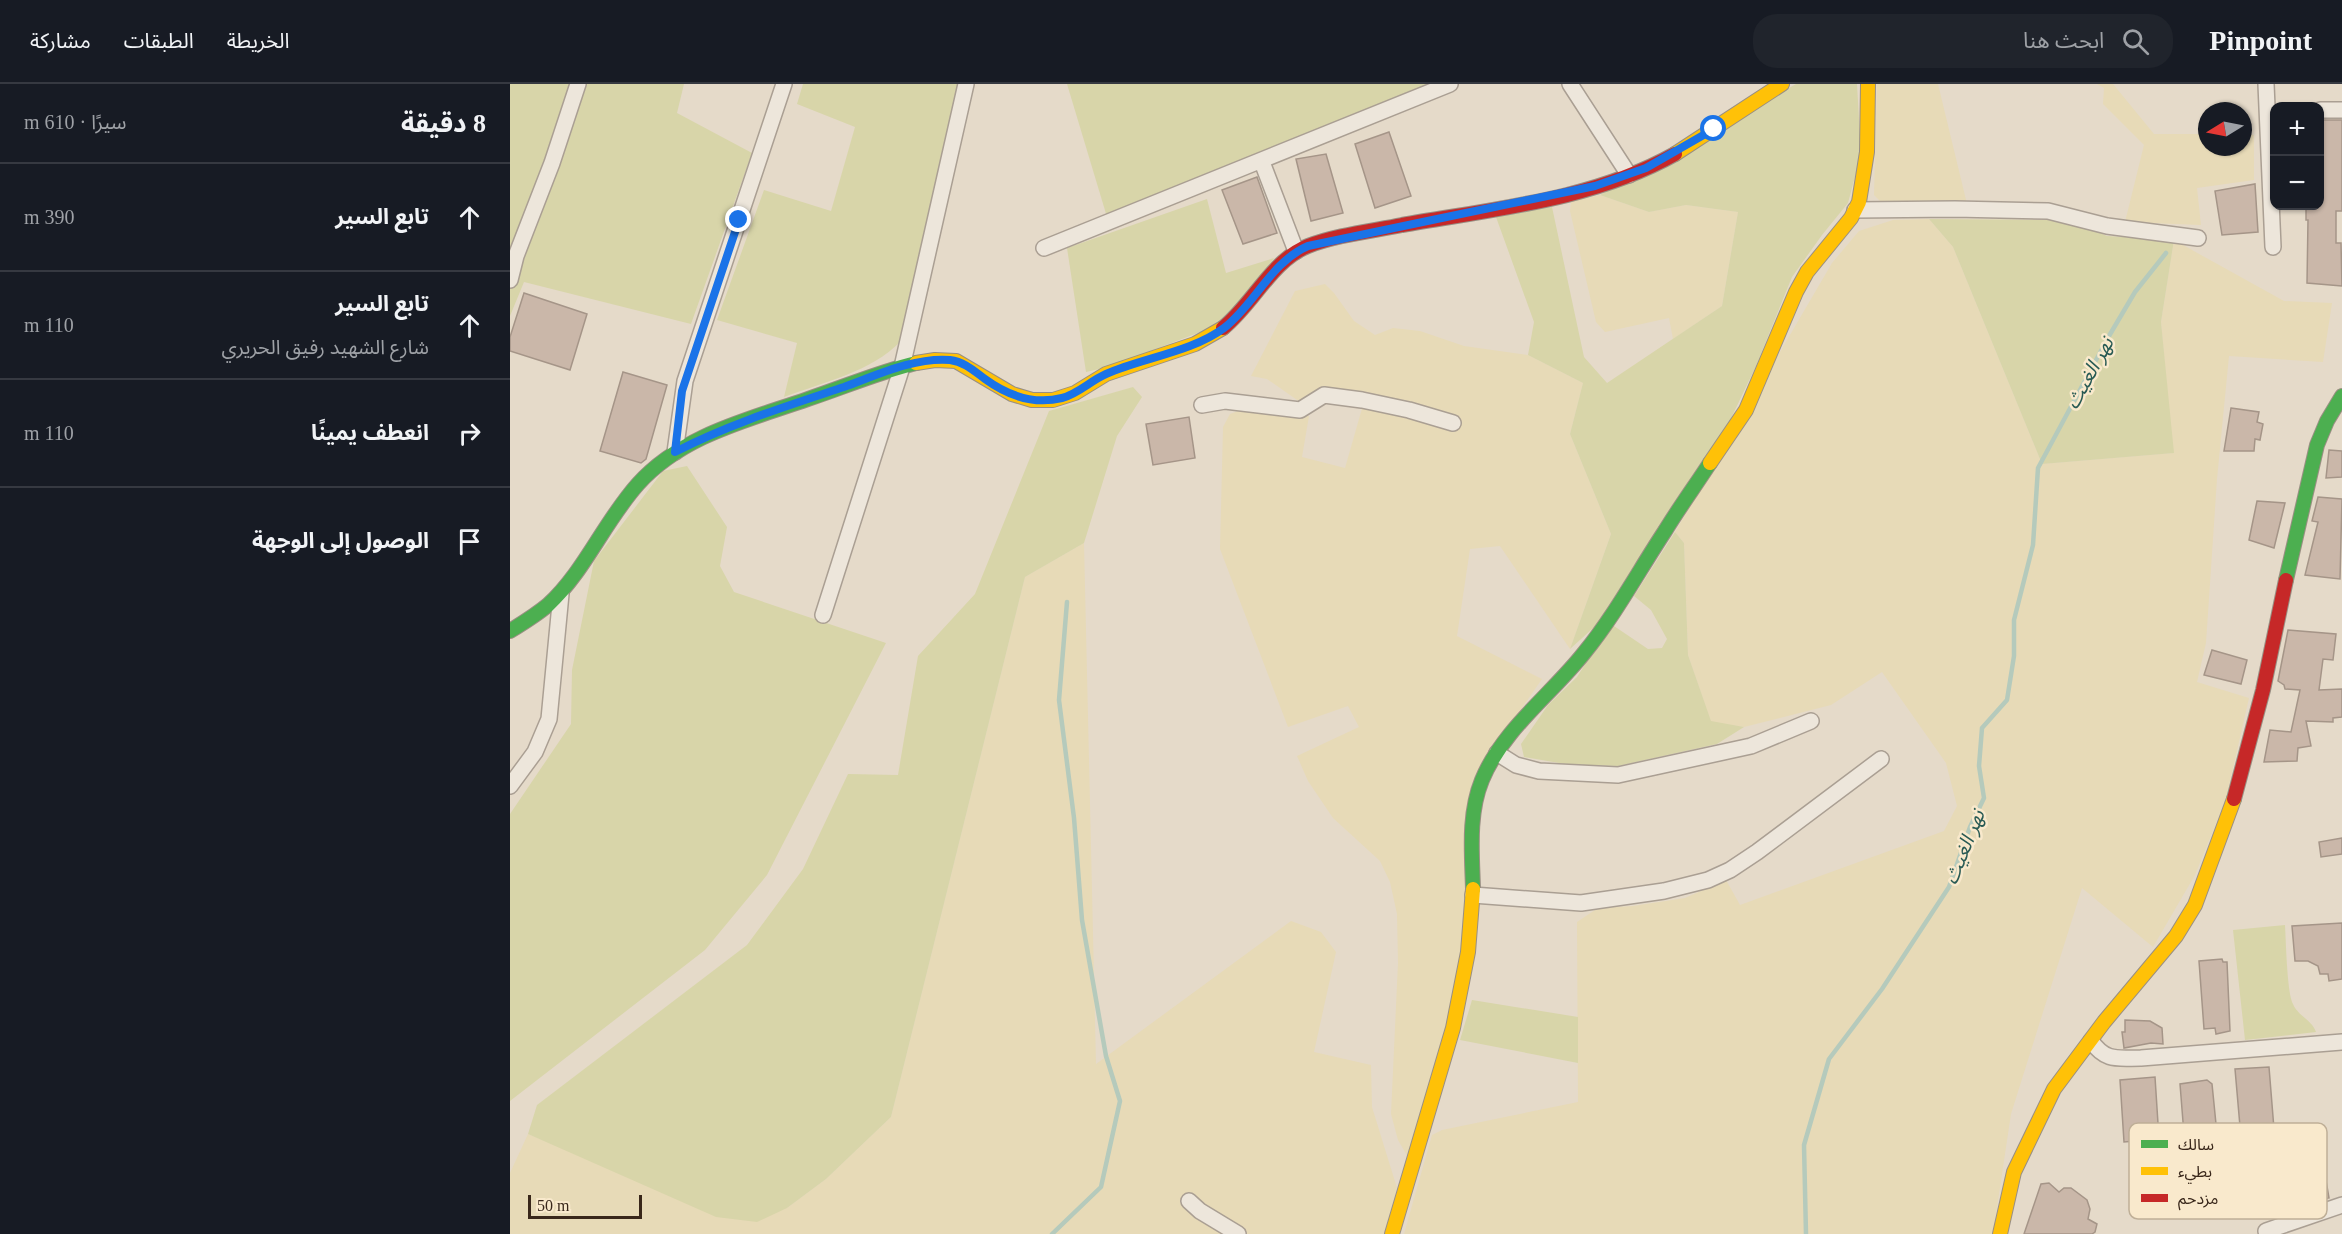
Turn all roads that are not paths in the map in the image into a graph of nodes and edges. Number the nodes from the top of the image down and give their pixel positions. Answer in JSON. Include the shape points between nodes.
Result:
{"nodes":[{"id":1,"x":578,"y":84,"type":"edge"},
{"id":2,"x":784,"y":84,"type":"edge"},
{"id":3,"x":966,"y":84,"type":"edge"},
{"id":4,"x":1450,"y":84,"type":"edge"},
{"id":5,"x":1570,"y":84,"type":"edge"},
{"id":6,"x":1782,"y":84,"type":"edge"},
{"id":7,"x":1868,"y":84,"type":"edge"},
{"id":8,"x":2266,"y":84,"type":"edge"},
{"id":9,"x":2270,"y":105,"type":"edge"},
{"id":10,"x":2324,"y":110,"type":"edge"},
{"id":11,"x":2342,"y":110,"type":"edge"},
{"id":12,"x":2272,"y":156,"type":"edge"},
{"id":13,"x":1262,"y":162,"type":"junction"},
{"id":14,"x":1629,"y":175,"type":"junction"},
{"id":15,"x":1855,"y":210,"type":"junction"},
{"id":16,"x":2198,"y":238,"type":"dead end"},
{"id":17,"x":2273,"y":247,"type":"dead end"},
{"id":18,"x":1044,"y":248,"type":"dead end"},
{"id":19,"x":1296,"y":251,"type":"junction"},
{"id":20,"x":510,"y":280,"type":"edge"},
{"id":21,"x":902,"y":367,"type":"junction"},
{"id":22,"x":2342,"y":396,"type":"edge"},
{"id":23,"x":1202,"y":405,"type":"dead end"},
{"id":24,"x":1453,"y":423,"type":"dead end"},
{"id":25,"x":675,"y":452,"type":"junction"},
{"id":26,"x":561,"y":594,"type":"junction"},
{"id":27,"x":823,"y":615,"type":"dead end"},
{"id":28,"x":510,"y":631,"type":"edge"},
{"id":29,"x":1811,"y":721,"type":"dead end"},
{"id":30,"x":1497,"y":753,"type":"junction"},
{"id":31,"x":1881,"y":759,"type":"dead end"},
{"id":32,"x":510,"y":786,"type":"edge"},
{"id":33,"x":1473,"y":896,"type":"junction"},
{"id":34,"x":2091,"y":1041,"type":"junction"},
{"id":35,"x":2342,"y":1042,"type":"edge"},
{"id":36,"x":1189,"y":1201,"type":"dead end"},
{"id":37,"x":2342,"y":1205,"type":"edge"},
{"id":38,"x":2327,"y":1210,"type":"edge"},
{"id":39,"x":2303,"y":1219,"type":"edge"},
{"id":40,"x":2267,"y":1232,"type":"edge"},
{"id":41,"x":1238,"y":1234,"type":"edge"},
{"id":42,"x":1392,"y":1234,"type":"edge"},
{"id":43,"x":2000,"y":1234,"type":"edge"},
{"id":44,"x":2250,"y":1234,"type":"edge"}],
"edges":[{"from":1,"to":20,"type":"street"},
{"from":2,"to":25,"type":"street","via":[[685,381]]},
{"from":3,"to":21,"type":"street"},
{"from":4,"to":13,"type":"street"},
{"from":5,"to":14,"type":"street"},
{"from":6,"to":14,"type":"street","via":[[1697,140]]},
{"from":7,"to":15,"type":"street","via":[[1867,152]]},
{"from":8,"to":9,"type":"street"},
{"from":10,"to":11,"type":"street"},
{"from":12,"to":17,"type":"street"},
{"from":13,"to":18,"type":"street"},
{"from":13,"to":19,"type":"street"},
{"from":14,"to":19,"type":"street","via":[[1557,195],[1330,240]]},
{"from":15,"to":16,"type":"street","via":[[2048,211],[2108,226]]},
{"from":15,"to":30,"type":"street","via":[[1807,272],[1746,410],[1617,610]]},
{"from":19,"to":21,"type":"street","via":[[1222,330],[1162,357],[1106,374],[1065,398],[1050,401],[1016,396],[953,360]]},
{"from":21,"to":25,"type":"street","via":[[713,432]]},
{"from":21,"to":27,"type":"street"},
{"from":22,"to":34,"type":"street","via":[[2327,421],[2314,456],[2244,768],[2205,881],[2176,936]]},
{"from":23,"to":24,"type":"street","via":[[1225,401],[1300,410],[1324,395],[1362,399]]},
{"from":25,"to":26,"type":"street","via":[[629,495]]},
{"from":26,"to":28,"type":"street"},
{"from":26,"to":32,"type":"street","via":[[549,719],[535,752]]},
{"from":29,"to":30,"type":"street","via":[[1751,746],[1618,775],[1539,771],[1516,765]]},
{"from":30,"to":33,"type":"street","via":[[1482,780],[1474,807]]},
{"from":31,"to":33,"type":"street","via":[[1757,852],[1708,880],[1581,903]]},
{"from":33,"to":42,"type":"street","via":[[1468,952],[1454,1028]]},
{"from":34,"to":35,"type":"street","via":[[2103,1054],[2118,1058]]},
{"from":34,"to":43,"type":"street","via":[[2054,1089],[2027,1138],[2014,1172]]},
{"from":36,"to":41,"type":"street"},
{"from":37,"to":38,"type":"street"},
{"from":39,"to":40,"type":"street"},
{"from":40,"to":44,"type":"street"}]}
